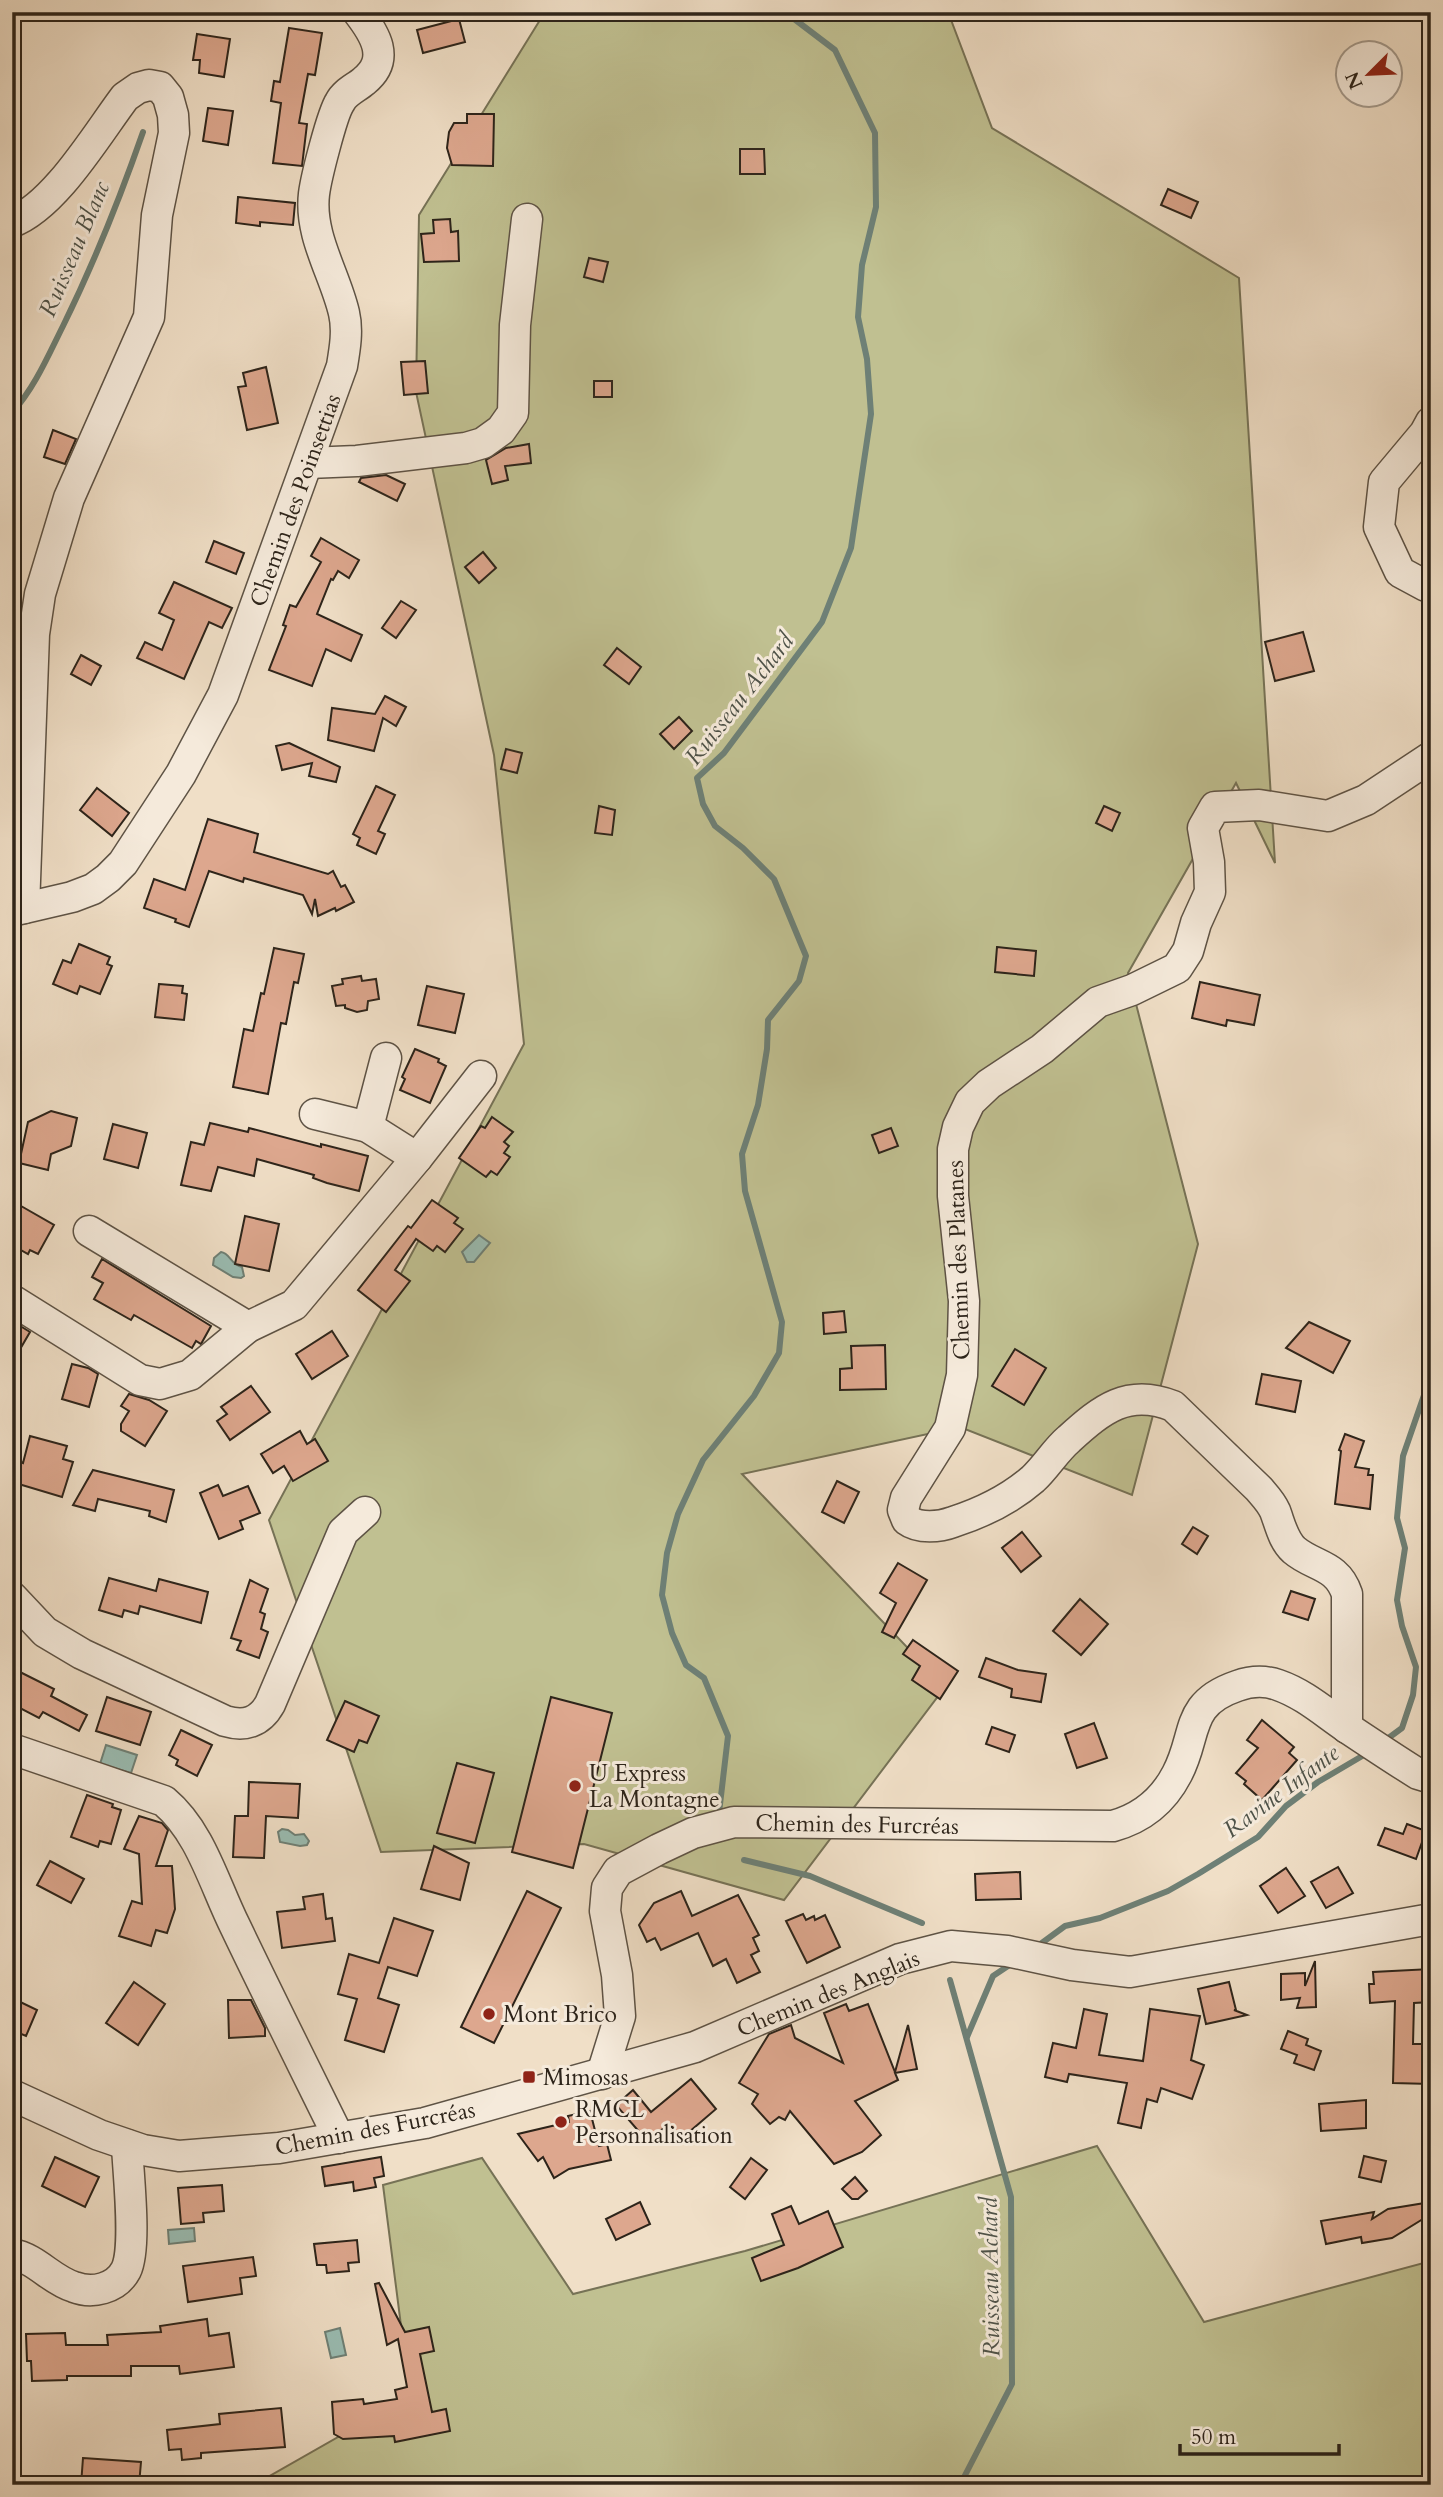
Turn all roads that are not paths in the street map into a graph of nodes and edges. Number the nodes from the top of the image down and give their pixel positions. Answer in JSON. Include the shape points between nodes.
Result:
{"nodes":[{"id":1,"x":358,"y":12,"type":"edge"},
{"id":2,"x":527,"y":219,"type":"dead end"},
{"id":3,"x":12,"y":222,"type":"edge"},
{"id":4,"x":1431,"y":422,"type":"edge"},
{"id":5,"x":308,"y":463,"type":"junction"},
{"id":6,"x":1431,"y":584,"type":"edge"},
{"id":7,"x":1431,"y":757,"type":"edge"},
{"id":8,"x":18,"y":909,"type":"edge"},
{"id":9,"x":386,"y":1058,"type":"dead end"},
{"id":10,"x":481,"y":1076,"type":"dead end"},
{"id":11,"x":314,"y":1114,"type":"dead end"},
{"id":12,"x":368,"y":1127,"type":"junction"},
{"id":13,"x":417,"y":1158,"type":"junction"},
{"id":14,"x":89,"y":1231,"type":"dead end"},
{"id":15,"x":12,"y":1300,"type":"edge"},
{"id":16,"x":248,"y":1327,"type":"junction"},
{"id":17,"x":365,"y":1512,"type":"dead end"},
{"id":18,"x":12,"y":1597,"type":"edge"},
{"id":19,"x":1371,"y":1743,"type":"junction"},
{"id":20,"x":12,"y":1749,"type":"edge"},
{"id":21,"x":1431,"y":1778,"type":"edge"},
{"id":22,"x":1431,"y":1919,"type":"edge"},
{"id":23,"x":602,"y":2074,"type":"junction"},
{"id":24,"x":12,"y":2095,"type":"edge"},
{"id":25,"x":339,"y":2138,"type":"junction"},
{"id":26,"x":127,"y":2145,"type":"junction"},
{"id":27,"x":12,"y":2254,"type":"edge"}],
"edges":[{"from":1,"to":5,"type":"street","name":"Chemin des Poinsettias","via":[[371,29],[380,59],[366,80],[340,100],[314,195],[320,240],[344,315],[346,346]]},
{"from":2,"to":5,"type":"street","via":[[515,325],[513,413],[501,430],[466,448]]},
{"from":3,"to":8,"type":"street","via":[[26,217],[52,194],[125,97],[138,88],[160,87],[168,97],[174,133],[157,215],[149,317],[69,498],[38,607]]},
{"from":4,"to":6,"type":"street","via":[[1384,482],[1379,527],[1400,572],[1426,586]]},
{"from":5,"to":8,"type":"street","name":"Chemin des Poinsettias","via":[[223,695],[181,774],[123,863],[108,878],[72,897]]},
{"from":7,"to":19,"type":"street","name":"Chemin des Platanes","via":[[1366,800],[1328,816],[1259,805],[1215,807],[1203,828],[1210,892],[1177,968],[1098,1002],[970,1102],[953,1149],[964,1301],[962,1375],[950,1428],[903,1510],[907,1520],[919,1526],[944,1525],[982,1512],[1032,1479],[1068,1439],[1107,1409],[1139,1397],[1173,1406],[1266,1496],[1293,1548],[1329,1569],[1343,1584]]},
{"from":9,"to":12,"type":"street"},
{"from":10,"to":13,"type":"street"},
{"from":11,"to":12,"type":"street"},
{"from":12,"to":13,"type":"street"},
{"from":13,"to":16,"type":"street","via":[[294,1305]]},
{"from":14,"to":16,"type":"street"},
{"from":15,"to":16,"type":"street","via":[[140,1380],[160,1384],[190,1375]]},
{"from":17,"to":18,"type":"street","via":[[343,1532],[271,1704],[261,1717],[244,1725],[225,1721],[82,1654],[45,1632]]},
{"from":19,"to":21,"type":"street","name":"Chemin des Furcréas"},
{"from":19,"to":23,"type":"street","name":"Chemin des Furcréas","via":[[1303,1696],[1276,1684],[1252,1681],[1214,1696],[1202,1706],[1179,1772],[1164,1793],[1148,1810],[1113,1826],[734,1822],[693,1833],[618,1871],[607,1888],[605,1911],[620,2016]]},
{"from":20,"to":25,"type":"street","via":[[164,1801],[180,1815]]},
{"from":22,"to":23,"type":"street","name":"Chemin des Anglais","via":[[1130,1972],[951,1946],[900,1959],[695,2047]]},
{"from":23,"to":25,"type":"street","name":"Chemin des Furcréas","via":[[425,2123]]},
{"from":24,"to":26,"type":"street","name":"Chemin des Furcréas"},
{"from":25,"to":26,"type":"street","name":"Chemin des Furcréas","via":[[179,2156]]},
{"from":26,"to":27,"type":"street","via":[[131,2249],[125,2270],[111,2285],[92,2291],[71,2287],[26,2256]]}]}
